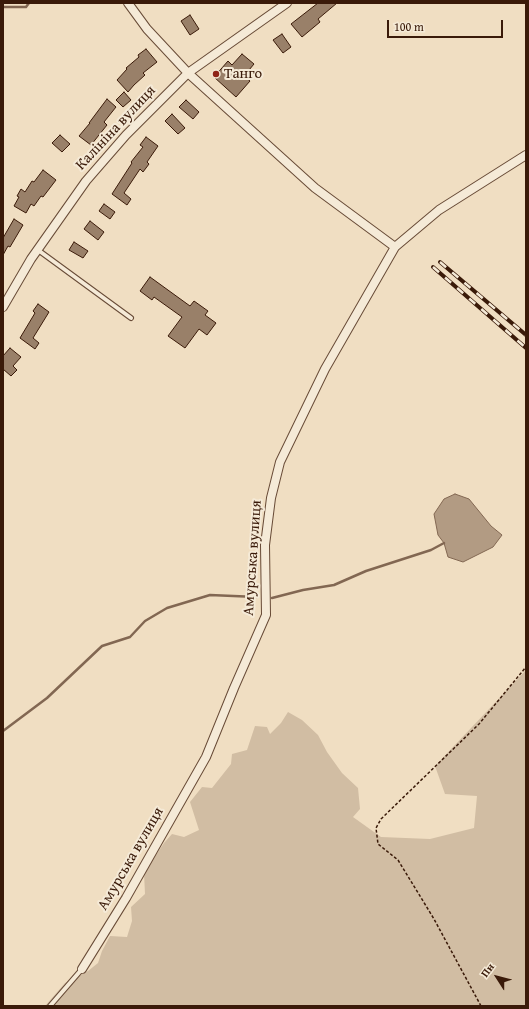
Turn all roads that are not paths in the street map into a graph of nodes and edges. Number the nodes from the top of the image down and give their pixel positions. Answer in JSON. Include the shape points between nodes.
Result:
{"nodes":[{"id":1,"x":128,"y":3,"type":"edge"},
{"id":2,"x":288,"y":3,"type":"edge"},
{"id":3,"x":188,"y":73,"type":"junction"},
{"id":4,"x":526,"y":155,"type":"edge"},
{"id":5,"x":395,"y":247,"type":"junction"},
{"id":6,"x":37,"y":250,"type":"junction"},
{"id":7,"x":3,"y":308,"type":"edge"},
{"id":8,"x":131,"y":318,"type":"dead end"},
{"id":9,"x":82,"y":969,"type":"joint"},
{"id":10,"x":50,"y":1006,"type":"edge"}],
"edges":[{"from":1,"to":3,"type":"street","via":[[147,29]]},
{"from":2,"to":3,"type":"street","name":"Калініна вулиця"},
{"from":3,"to":5,"type":"street","via":[[315,188]]},
{"from":3,"to":6,"type":"street","name":"Калініна вулиця","via":[[126,135],[86,181]]},
{"from":4,"to":5,"type":"street","name":"Амурська вулиця","via":[[439,210]]},
{"from":5,"to":9,"type":"street","name":"Амурська вулиця","via":[[325,369],[280,462],[270,498],[265,545],[266,615],[206,757],[126,898]]},
{"from":6,"to":7,"type":"street","name":"Калініна вулиця"},
{"from":6,"to":8,"type":"lane"},
{"from":9,"to":10,"type":"lane"}]}
